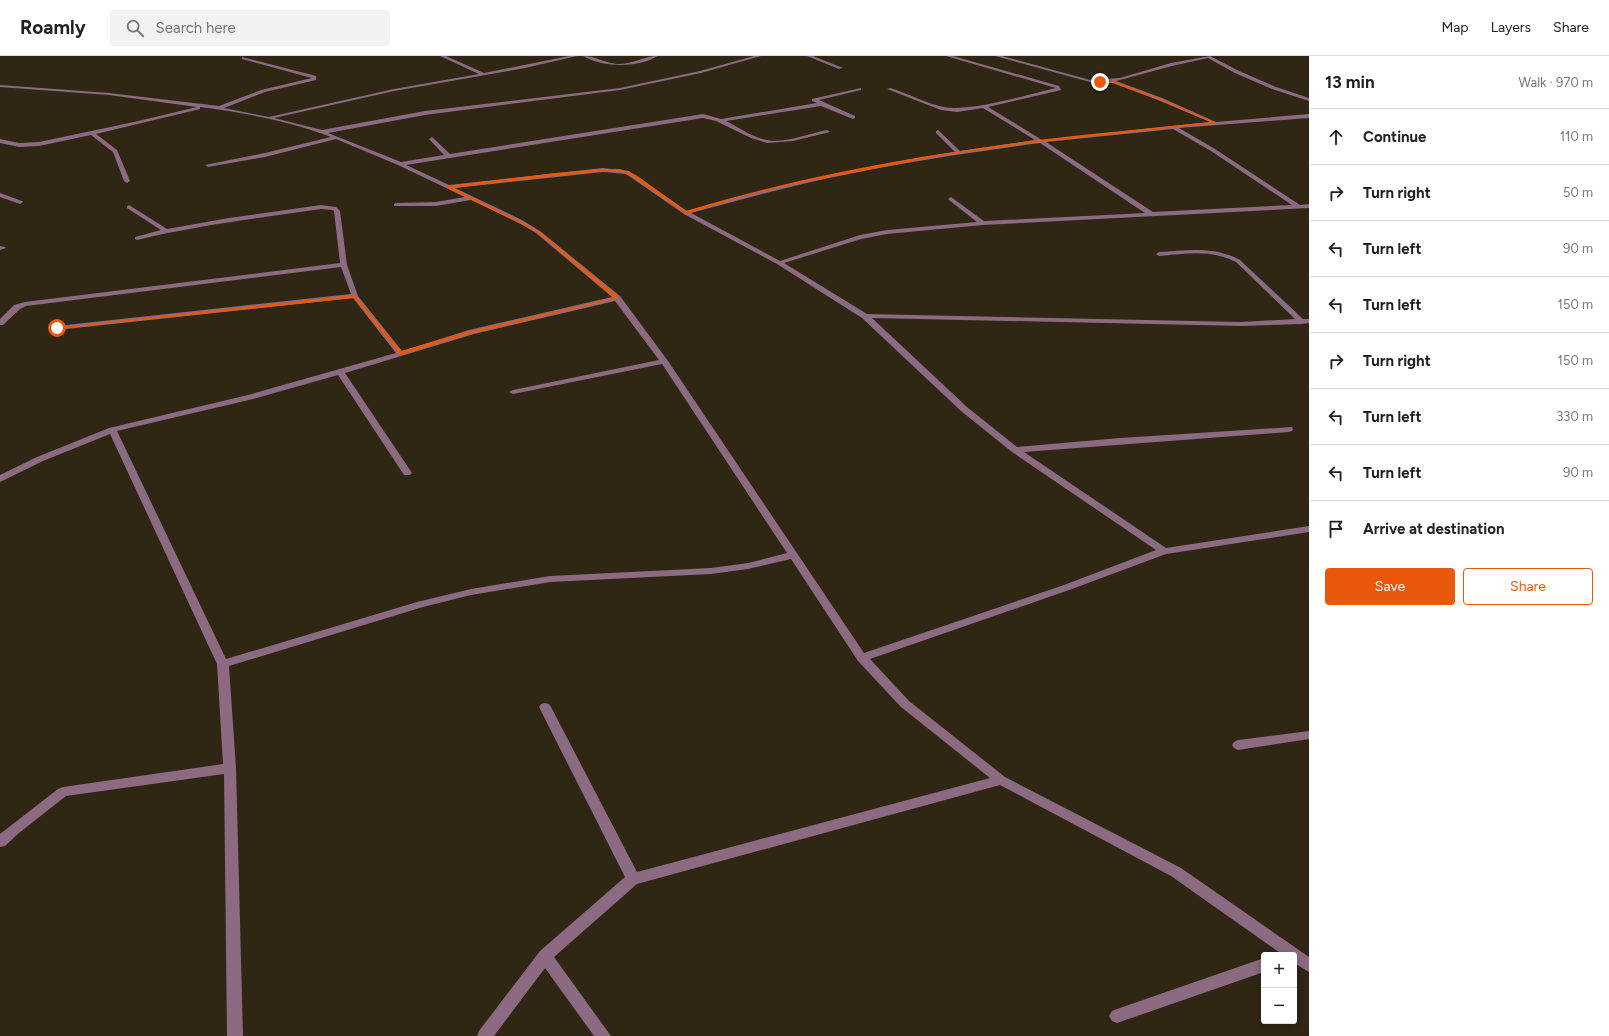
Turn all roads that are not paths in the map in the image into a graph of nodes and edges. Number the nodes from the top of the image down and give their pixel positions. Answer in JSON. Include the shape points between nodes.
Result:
{"nodes":[{"id":1,"x":442,"y":56,"type":"edge"},
{"id":2,"x":575,"y":56,"type":"edge"},
{"id":3,"x":585,"y":56,"type":"edge"},
{"id":4,"x":656,"y":56,"type":"edge"},
{"id":5,"x":759,"y":56,"type":"edge"},
{"id":6,"x":809,"y":56,"type":"edge"},
{"id":7,"x":948,"y":56,"type":"edge"},
{"id":8,"x":997,"y":56,"type":"edge"},
{"id":9,"x":1208,"y":56,"type":"edge"},
{"id":10,"x":244,"y":58,"type":"dead end"},
{"id":11,"x":841,"y":68,"type":"dead end"},
{"id":12,"x":483,"y":74,"type":"junction"},
{"id":13,"x":1113,"y":82,"type":"junction"},
{"id":14,"x":0,"y":86,"type":"edge"},
{"id":15,"x":860,"y":89,"type":"dead end"},
{"id":16,"x":889,"y":89,"type":"dead end"},
{"id":17,"x":1309,"y":100,"type":"edge"},
{"id":18,"x":822,"y":104,"type":"junction"},
{"id":19,"x":984,"y":106,"type":"junction"},
{"id":20,"x":203,"y":107,"type":"junction"},
{"id":21,"x":219,"y":108,"type":"junction"},
{"id":22,"x":1309,"y":116,"type":"edge"},
{"id":23,"x":853,"y":117,"type":"dead end"},
{"id":24,"x":1296,"y":117,"type":"junction"},
{"id":25,"x":269,"y":118,"type":"junction"},
{"id":26,"x":723,"y":120,"type":"junction"},
{"id":27,"x":1215,"y":123,"type":"junction"},
{"id":28,"x":1309,"y":124,"type":"edge"},
{"id":29,"x":1173,"y":127,"type":"junction"},
{"id":30,"x":322,"y":132,"type":"junction"},
{"id":31,"x":827,"y":132,"type":"dead end"},
{"id":32,"x":938,"y":132,"type":"dead end"},
{"id":33,"x":92,"y":133,"type":"junction"},
{"id":34,"x":334,"y":138,"type":"junction"},
{"id":35,"x":432,"y":139,"type":"dead end"},
{"id":36,"x":0,"y":141,"type":"edge"},
{"id":37,"x":1040,"y":141,"type":"junction"},
{"id":38,"x":958,"y":152,"type":"junction"},
{"id":39,"x":448,"y":156,"type":"junction"},
{"id":40,"x":400,"y":164,"type":"junction"},
{"id":41,"x":208,"y":165,"type":"dead end"},
{"id":42,"x":127,"y":181,"type":"dead end"},
{"id":43,"x":449,"y":187,"type":"junction"},
{"id":44,"x":0,"y":195,"type":"edge"},
{"id":45,"x":472,"y":198,"type":"junction"},
{"id":46,"x":951,"y":199,"type":"dead end"},
{"id":47,"x":20,"y":202,"type":"dead end"},
{"id":48,"x":396,"y":205,"type":"dead end"},
{"id":49,"x":129,"y":206,"type":"dead end"},
{"id":50,"x":1298,"y":206,"type":"junction"},
{"id":51,"x":1309,"y":206,"type":"edge"},
{"id":52,"x":686,"y":213,"type":"junction"},
{"id":53,"x":1151,"y":214,"type":"junction"},
{"id":54,"x":983,"y":223,"type":"junction"},
{"id":55,"x":165,"y":230,"type":"junction"},
{"id":56,"x":137,"y":238,"type":"dead end"},
{"id":57,"x":1159,"y":254,"type":"dead end"},
{"id":58,"x":779,"y":263,"type":"junction"},
{"id":59,"x":344,"y":265,"type":"junction"},
{"id":60,"x":355,"y":296,"type":"junction"},
{"id":61,"x":617,"y":298,"type":"junction"},
{"id":62,"x":865,"y":316,"type":"junction"},
{"id":63,"x":1306,"y":322,"type":"edge"},
{"id":64,"x":0,"y":323,"type":"edge"},
{"id":65,"x":57,"y":328,"type":"dead end"},
{"id":66,"x":400,"y":353,"type":"junction"},
{"id":67,"x":664,"y":361,"type":"junction"},
{"id":68,"x":340,"y":372,"type":"junction"},
{"id":69,"x":513,"y":392,"type":"dead end"},
{"id":70,"x":1289,"y":429,"type":"dead end"},
{"id":71,"x":112,"y":430,"type":"junction"},
{"id":72,"x":1015,"y":450,"type":"junction"},
{"id":73,"x":407,"y":473,"type":"dead end"},
{"id":74,"x":0,"y":479,"type":"edge"},
{"id":75,"x":1309,"y":529,"type":"edge"},
{"id":76,"x":1164,"y":551,"type":"junction"},
{"id":77,"x":793,"y":555,"type":"junction"},
{"id":78,"x":862,"y":658,"type":"junction"},
{"id":79,"x":223,"y":664,"type":"junction"},
{"id":80,"x":545,"y":707,"type":"dead end"},
{"id":81,"x":1309,"y":735,"type":"edge"},
{"id":82,"x":1238,"y":745,"type":"dead end"},
{"id":83,"x":230,"y":768,"type":"junction"},
{"id":84,"x":1001,"y":780,"type":"junction"},
{"id":85,"x":0,"y":842,"type":"edge"},
{"id":86,"x":633,"y":879,"type":"junction"},
{"id":87,"x":1290,"y":952,"type":"edge"},
{"id":88,"x":545,"y":956,"type":"junction"},
{"id":89,"x":1297,"y":957,"type":"edge"},
{"id":90,"x":1309,"y":965,"type":"edge"},
{"id":91,"x":1261,"y":966,"type":"edge"},
{"id":92,"x":1117,"y":1016,"type":"dead end"},
{"id":93,"x":235,"y":1036,"type":"edge"},
{"id":94,"x":485,"y":1036,"type":"edge"},
{"id":95,"x":603,"y":1036,"type":"edge"}],
"edges":[{"from":1,"to":12,"type":"street"},
{"from":2,"to":12,"type":"street"},
{"from":3,"to":4,"type":"street","via":[[617,65]]},
{"from":5,"to":30,"type":"street","via":[[701,72],[620,89],[424,113]]},
{"from":6,"to":11,"type":"street"},
{"from":7,"to":19,"type":"street","via":[[1059,89]]},
{"from":8,"to":13,"type":"street","via":[[1090,81]]},
{"from":9,"to":13,"type":"street"},
{"from":9,"to":17,"type":"street","via":[[1236,72]]},
{"from":10,"to":21,"type":"street","via":[[299,72],[314,79],[263,91]]},
{"from":12,"to":25,"type":"street"},
{"from":13,"to":27,"type":"street"},
{"from":14,"to":20,"type":"street","via":[[109,94]]},
{"from":15,"to":18,"type":"street","via":[[814,99]]},
{"from":16,"to":19,"type":"street","via":[[941,108],[957,110]]},
{"from":18,"to":23,"type":"street"},
{"from":18,"to":26,"type":"street"},
{"from":19,"to":37,"type":"street"},
{"from":20,"to":21,"type":"street"},
{"from":20,"to":33,"type":"street"},
{"from":21,"to":25,"type":"street"},
{"from":22,"to":24,"type":"street"},
{"from":24,"to":27,"type":"street"},
{"from":24,"to":28,"type":"street"},
{"from":25,"to":30,"type":"street"},
{"from":26,"to":31,"type":"street","via":[[760,140],[768,141]]},
{"from":26,"to":39,"type":"street","via":[[708,116],[689,117]]},
{"from":27,"to":29,"type":"street"},
{"from":29,"to":37,"type":"street"},
{"from":29,"to":50,"type":"street","via":[[1214,150]]},
{"from":30,"to":34,"type":"street"},
{"from":32,"to":38,"type":"street"},
{"from":33,"to":36,"type":"street","via":[[27,145]]},
{"from":33,"to":42,"type":"street","via":[[114,151]]},
{"from":34,"to":40,"type":"street"},
{"from":34,"to":41,"type":"street","via":[[265,155]]},
{"from":35,"to":39,"type":"street"},
{"from":37,"to":38,"type":"street"},
{"from":37,"to":53,"type":"street"},
{"from":38,"to":52,"type":"street","via":[[794,183],[743,195]]},
{"from":39,"to":40,"type":"street"},
{"from":40,"to":43,"type":"street"},
{"from":43,"to":45,"type":"street"},
{"from":43,"to":52,"type":"street","via":[[555,174],[620,170],[634,176]]},
{"from":44,"to":47,"type":"street"},
{"from":45,"to":48,"type":"street","via":[[436,204]]},
{"from":45,"to":61,"type":"street","via":[[538,232]]},
{"from":46,"to":54,"type":"street"},
{"from":49,"to":55,"type":"street"},
{"from":50,"to":51,"type":"street"},
{"from":50,"to":53,"type":"street"},
{"from":52,"to":58,"type":"street"},
{"from":53,"to":54,"type":"street"},
{"from":54,"to":58,"type":"street","via":[[860,237]]},
{"from":55,"to":56,"type":"street"},
{"from":55,"to":59,"type":"street","via":[[329,207],[337,211]]},
{"from":57,"to":63,"type":"street","via":[[1206,252],[1222,253],[1231,257]]},
{"from":58,"to":62,"type":"street"},
{"from":59,"to":60,"type":"street"},
{"from":59,"to":64,"type":"street","via":[[31,303],[17,307]]},
{"from":60,"to":65,"type":"street"},
{"from":60,"to":66,"type":"street"},
{"from":61,"to":66,"type":"street","via":[[472,332]]},
{"from":61,"to":67,"type":"street"},
{"from":62,"to":63,"type":"street","via":[[1241,324]]},
{"from":62,"to":72,"type":"street","via":[[964,409]]},
{"from":66,"to":68,"type":"street"},
{"from":67,"to":69,"type":"street"},
{"from":67,"to":77,"type":"street"},
{"from":68,"to":71,"type":"street","via":[[250,397]]},
{"from":68,"to":73,"type":"street"},
{"from":70,"to":72,"type":"street"},
{"from":71,"to":74,"type":"street","via":[[40,459]]},
{"from":71,"to":79,"type":"street"},
{"from":72,"to":76,"type":"street"},
{"from":75,"to":76,"type":"street"},
{"from":76,"to":78,"type":"street"},
{"from":77,"to":78,"type":"street"},
{"from":77,"to":79,"type":"street","via":[[748,566],[711,571],[550,579],[471,592],[421,604]]},
{"from":78,"to":84,"type":"street","via":[[905,704]]},
{"from":79,"to":83,"type":"street"},
{"from":80,"to":86,"type":"street"},
{"from":81,"to":82,"type":"street"},
{"from":83,"to":85,"type":"street","via":[[63,792]]},
{"from":83,"to":93,"type":"street"},
{"from":84,"to":86,"type":"street"},
{"from":84,"to":87,"type":"street","via":[[1176,872]]},
{"from":86,"to":88,"type":"street"},
{"from":88,"to":94,"type":"street"},
{"from":88,"to":95,"type":"street"},
{"from":89,"to":90,"type":"street"},
{"from":91,"to":92,"type":"street"}]}
